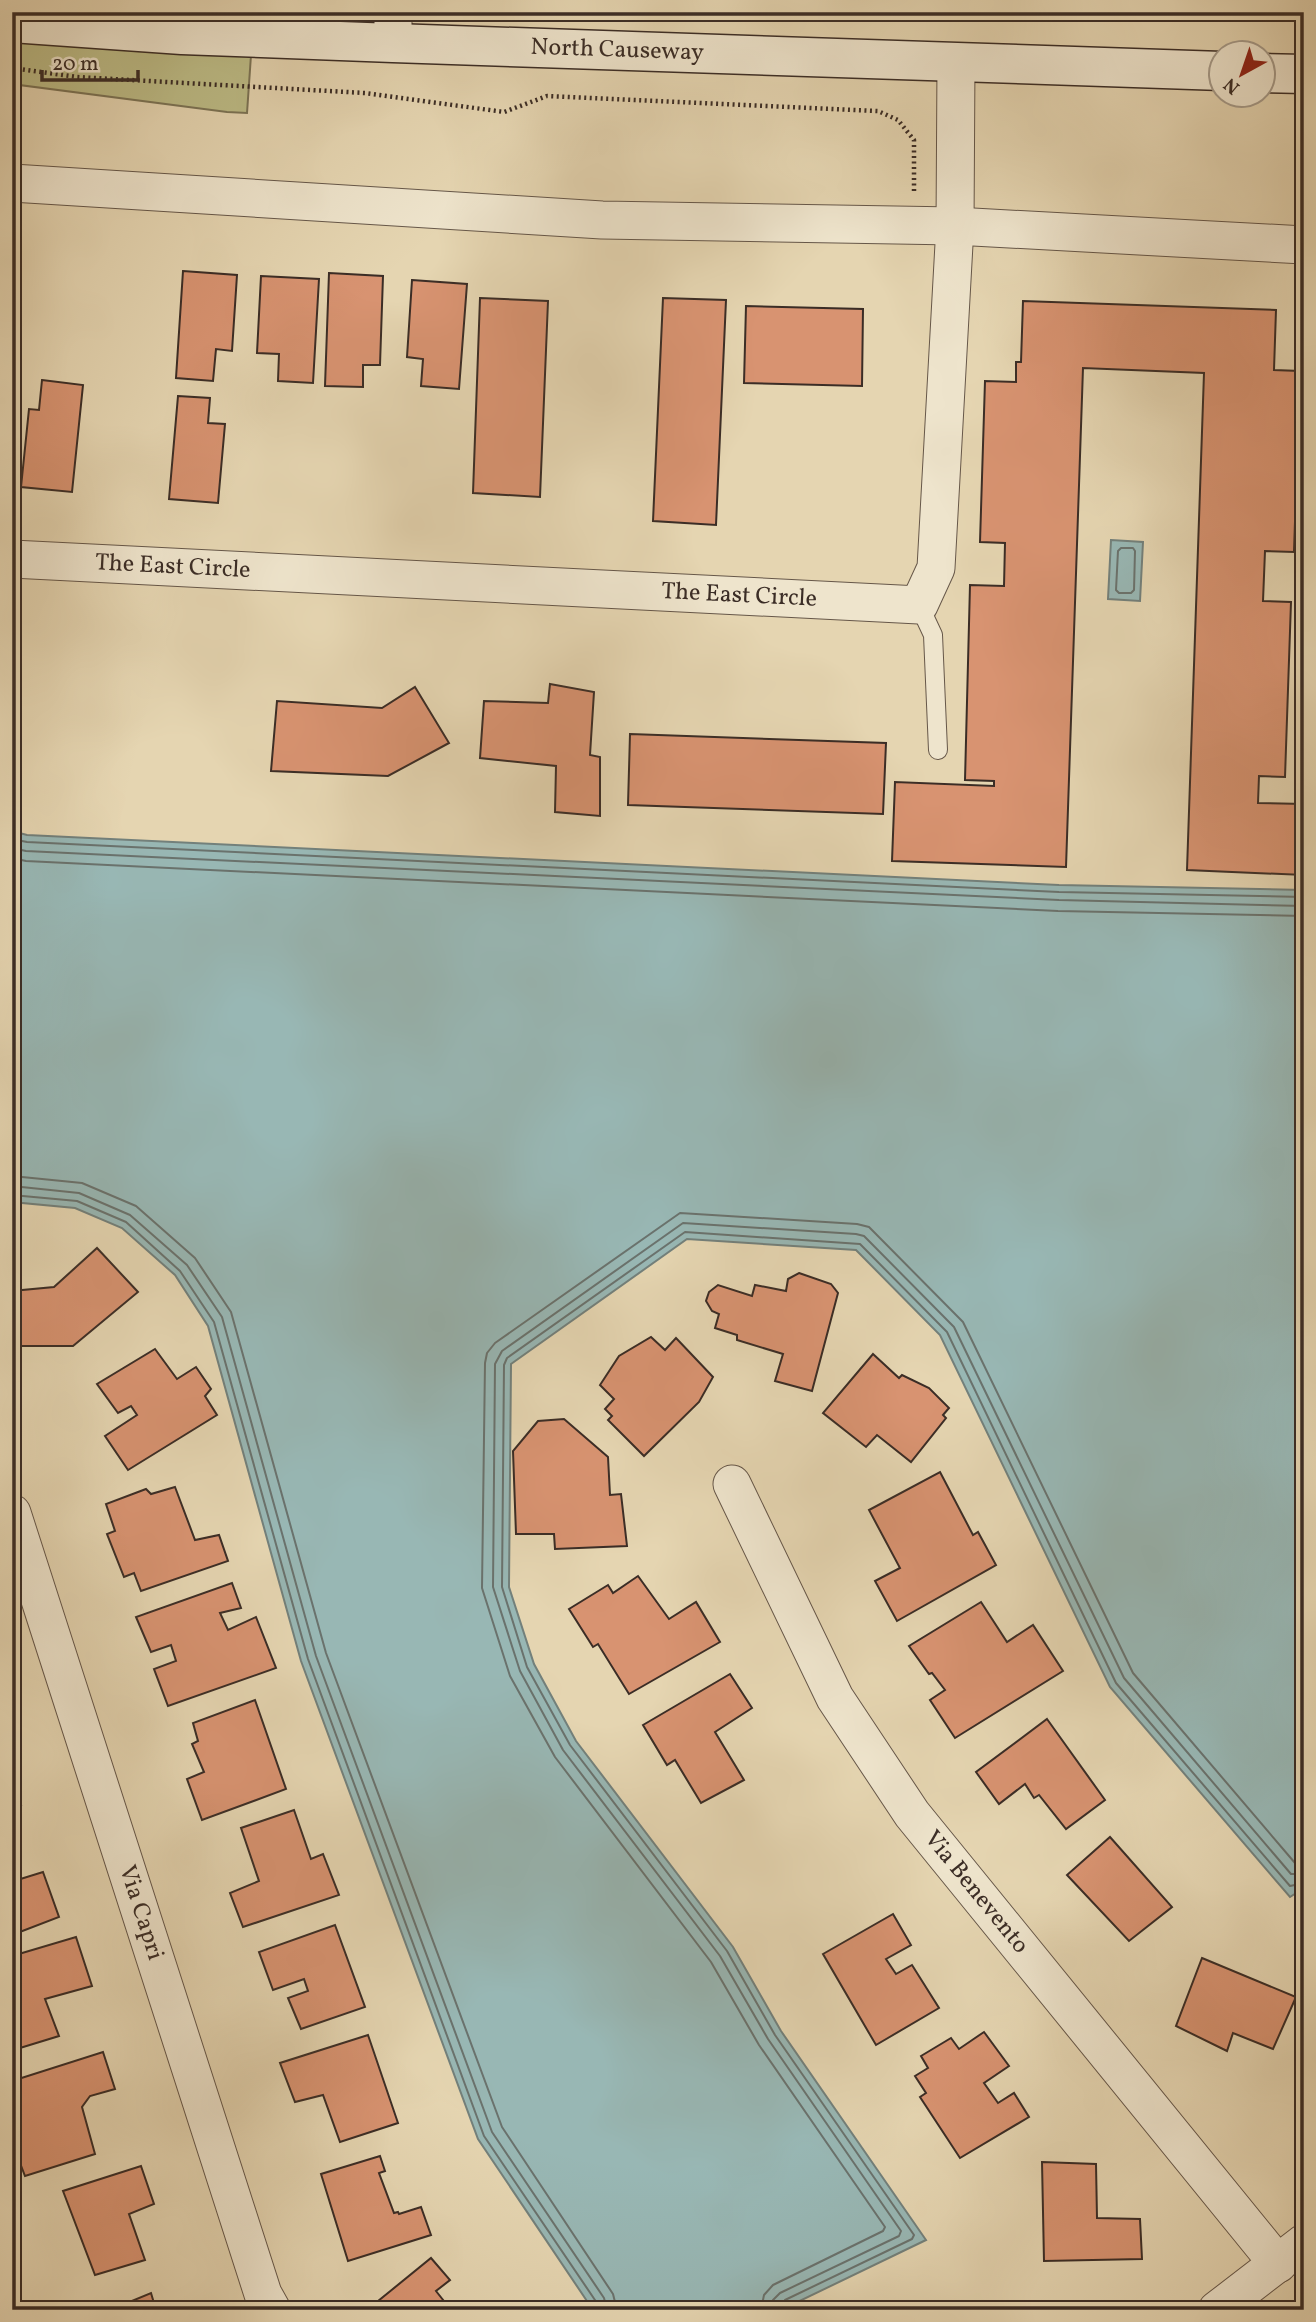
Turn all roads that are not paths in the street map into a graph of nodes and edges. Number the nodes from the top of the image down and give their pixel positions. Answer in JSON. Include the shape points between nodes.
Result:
{"nodes":[{"id":1,"x":12,"y":23,"type":"edge"},
{"id":2,"x":393,"y":28,"type":"edge"},
{"id":3,"x":956,"y":63,"type":"junction"},
{"id":4,"x":1208,"y":71,"type":"edge"},
{"id":5,"x":1278,"y":73,"type":"edge"},
{"id":6,"x":1304,"y":74,"type":"edge"},
{"id":7,"x":12,"y":183,"type":"edge"},
{"id":8,"x":955,"y":226,"type":"junction"},
{"id":9,"x":1304,"y":244,"type":"edge"},
{"id":10,"x":12,"y":559,"type":"edge"},
{"id":11,"x":919,"y":605,"type":"junction"},
{"id":12,"x":938,"y":750,"type":"dead end"},
{"id":13,"x":732,"y":1484,"type":"dead end"},
{"id":14,"x":12,"y":1513,"type":"edge"},
{"id":15,"x":1291,"y":2253,"type":"edge"},
{"id":16,"x":272,"y":2310,"type":"edge"},
{"id":17,"x":1217,"y":2310,"type":"edge"}],
"edges":[{"from":1,"to":2,"type":"main road","name":"North Causeway","via":[[182,35]]},
{"from":2,"to":3,"type":"main road","name":"North Causeway"},
{"from":3,"to":4,"type":"main road","name":"North Causeway"},
{"from":3,"to":8,"type":"street"},
{"from":5,"to":6,"type":"main road"},
{"from":7,"to":8,"type":"street","via":[[602,220]]},
{"from":8,"to":9,"type":"street"},
{"from":8,"to":11,"type":"street","via":[[936,568]]},
{"from":10,"to":11,"type":"street","name":"The East Circle"},
{"from":11,"to":12,"type":"lane","via":[[933,635]]},
{"from":13,"to":15,"type":"street","name":"Via Benevento","via":[[835,1698],[912,1814]]},
{"from":14,"to":16,"type":"street","name":"Via Capri","via":[[263,2294]]},
{"from":15,"to":17,"type":"street"}]}
